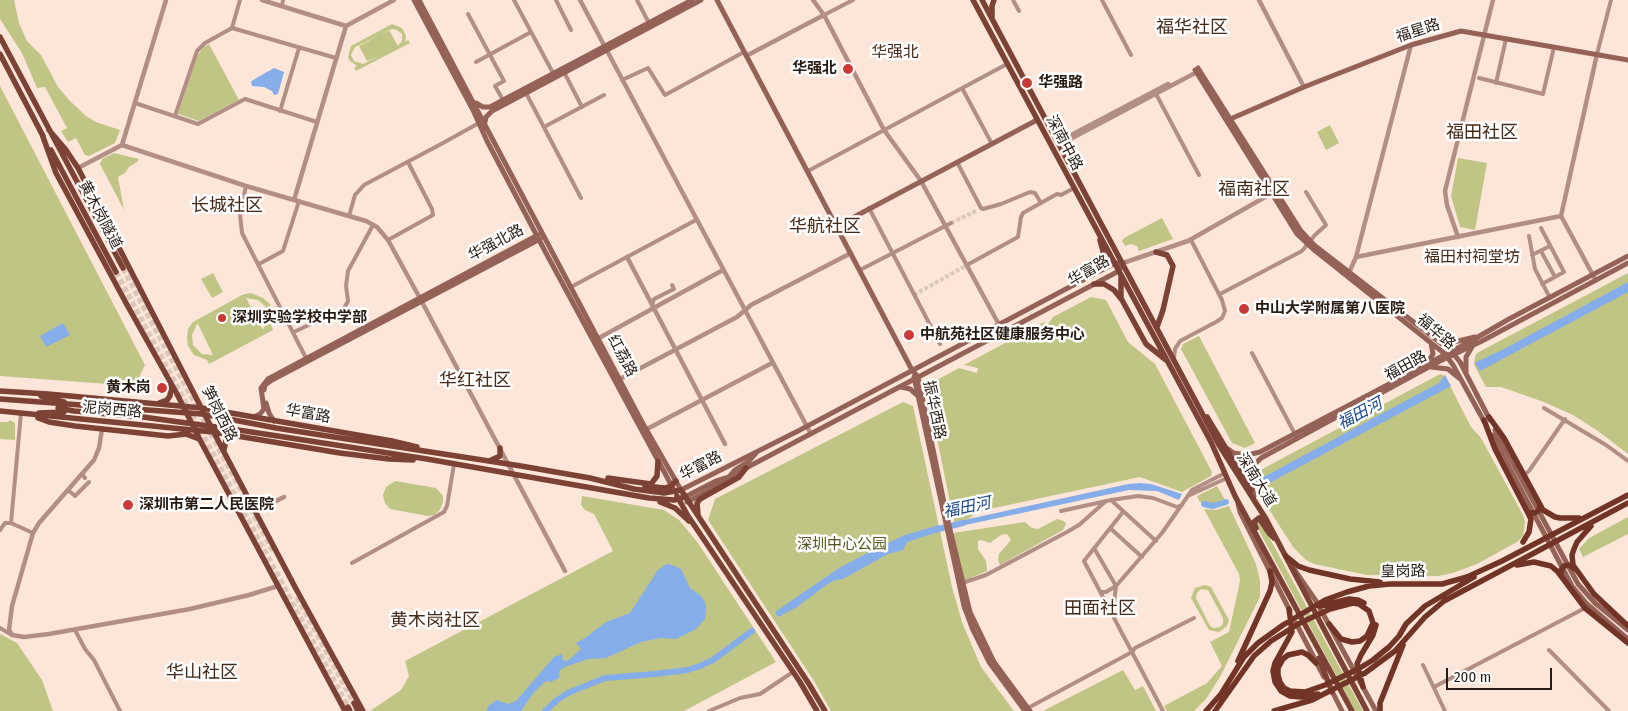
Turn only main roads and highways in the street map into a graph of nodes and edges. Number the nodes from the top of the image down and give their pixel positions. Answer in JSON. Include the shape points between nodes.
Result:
{"nodes":[{"id":1,"x":414,"y":0,"type":"edge"},
{"id":2,"x":419,"y":0,"type":"edge"},
{"id":3,"x":692,"y":0,"type":"edge"},
{"id":4,"x":701,"y":0,"type":"edge"},
{"id":5,"x":717,"y":0,"type":"edge"},
{"id":6,"x":973,"y":0,"type":"edge"},
{"id":7,"x":983,"y":0,"type":"edge"},
{"id":8,"x":994,"y":0,"type":"edge"},
{"id":9,"x":980,"y":12,"type":"junction"},
{"id":10,"x":992,"y":20,"type":"junction"},
{"id":11,"x":650,"y":25,"type":"junction"},
{"id":12,"x":0,"y":37,"type":"edge"},
{"id":13,"x":606,"y":48,"type":"junction"},
{"id":14,"x":0,"y":54,"type":"edge"},
{"id":15,"x":1628,"y":60,"type":"edge"},
{"id":16,"x":1197,"y":70,"type":"road end"},
{"id":17,"x":472,"y":99,"type":"junction"},
{"id":18,"x":1037,"y":120,"type":"junction"},
{"id":19,"x":1228,"y":120,"type":"junction"},
{"id":20,"x":486,"y":125,"type":"junction"},
{"id":21,"x":49,"y":130,"type":"junction"},
{"id":22,"x":42,"y":134,"type":"junction"},
{"id":23,"x":69,"y":167,"type":"joint"},
{"id":24,"x":62,"y":170,"type":"joint"},
{"id":25,"x":837,"y":226,"type":"junction"},
{"id":26,"x":1098,"y":230,"type":"junction"},
{"id":27,"x":544,"y":235,"type":"junction"},
{"id":28,"x":538,"y":238,"type":"junction"},
{"id":29,"x":1156,"y":252,"type":"road end"},
{"id":30,"x":1628,"y":256,"type":"edge"},
{"id":31,"x":1115,"y":262,"type":"junction"},
{"id":32,"x":1123,"y":263,"type":"junction"},
{"id":33,"x":1628,"y":263,"type":"edge"},
{"id":34,"x":123,"y":268,"type":"tunnel mouth"},
{"id":35,"x":1119,"y":271,"type":"junction"},
{"id":36,"x":116,"y":272,"type":"tunnel mouth"},
{"id":37,"x":1092,"y":275,"type":"junction"},
{"id":38,"x":1595,"y":278,"type":"junction"},
{"id":39,"x":1094,"y":284,"type":"junction"},
{"id":40,"x":1122,"y":300,"type":"junction"},
{"id":41,"x":1157,"y":327,"type":"junction"},
{"id":42,"x":1480,"y":335,"type":"junction"},
{"id":43,"x":1432,"y":339,"type":"junction"},
{"id":44,"x":1472,"y":346,"type":"junction"},
{"id":45,"x":1450,"y":354,"type":"junction"},
{"id":46,"x":307,"y":360,"type":"junction"},
{"id":47,"x":1172,"y":362,"type":"junction"},
{"id":48,"x":1427,"y":366,"type":"junction"},
{"id":49,"x":912,"y":370,"type":"junction"},
{"id":50,"x":1467,"y":375,"type":"junction"},
{"id":51,"x":916,"y":378,"type":"junction"},
{"id":52,"x":170,"y":381,"type":"junction"},
{"id":53,"x":1463,"y":382,"type":"junction"},
{"id":54,"x":898,"y":388,"type":"junction"},
{"id":55,"x":0,"y":391,"type":"edge"},
{"id":56,"x":29,"y":393,"type":"junction"},
{"id":57,"x":918,"y":398,"type":"junction"},
{"id":58,"x":0,"y":401,"type":"edge"},
{"id":59,"x":157,"y":403,"type":"junction"},
{"id":60,"x":183,"y":406,"type":"junction"},
{"id":61,"x":75,"y":408,"type":"junction"},
{"id":62,"x":0,"y":411,"type":"edge"},
{"id":63,"x":202,"y":411,"type":"junction"},
{"id":64,"x":1201,"y":411,"type":"junction"},
{"id":65,"x":24,"y":413,"type":"junction"},
{"id":66,"x":254,"y":416,"type":"junction"},
{"id":67,"x":1486,"y":419,"type":"junction"},
{"id":68,"x":274,"y":420,"type":"junction"},
{"id":69,"x":200,"y":425,"type":"joint"},
{"id":70,"x":195,"y":430,"type":"junction"},
{"id":71,"x":213,"y":432,"type":"junction"},
{"id":72,"x":234,"y":434,"type":"junction"},
{"id":73,"x":1296,"y":436,"type":"junction"},
{"id":74,"x":200,"y":440,"type":"junction"},
{"id":75,"x":500,"y":448,"type":"road end"},
{"id":76,"x":1228,"y":449,"type":"junction"},
{"id":77,"x":758,"y":451,"type":"junction"},
{"id":78,"x":224,"y":452,"type":"junction"},
{"id":79,"x":428,"y":452,"type":"junction"},
{"id":80,"x":427,"y":459,"type":"junction"},
{"id":81,"x":491,"y":461,"type":"junction"},
{"id":82,"x":658,"y":461,"type":"junction"},
{"id":83,"x":746,"y":468,"type":"junction"},
{"id":84,"x":492,"y":471,"type":"junction"},
{"id":85,"x":729,"y":477,"type":"junction"},
{"id":86,"x":590,"y":478,"type":"junction"},
{"id":87,"x":674,"y":483,"type":"junction"},
{"id":88,"x":586,"y":486,"type":"junction"},
{"id":89,"x":623,"y":486,"type":"junction"},
{"id":90,"x":678,"y":491,"type":"junction"},
{"id":91,"x":1628,"y":495,"type":"edge"},
{"id":92,"x":1235,"y":496,"type":"junction"},
{"id":93,"x":1254,"y":496,"type":"junction"},
{"id":94,"x":649,"y":498,"type":"junction"},
{"id":95,"x":684,"y":499,"type":"junction"},
{"id":96,"x":1628,"y":503,"type":"edge"},
{"id":97,"x":1540,"y":505,"type":"junction"},
{"id":98,"x":1258,"y":506,"type":"junction"},
{"id":99,"x":1527,"y":511,"type":"junction"},
{"id":100,"x":1586,"y":516,"type":"junction"},
{"id":101,"x":945,"y":517,"type":"junction"},
{"id":102,"x":699,"y":519,"type":"junction"},
{"id":103,"x":1595,"y":521,"type":"junction"},
{"id":104,"x":697,"y":529,"type":"junction"},
{"id":105,"x":1258,"y":536,"type":"junction"},
{"id":106,"x":950,"y":538,"type":"junction"},
{"id":107,"x":1278,"y":541,"type":"junction"},
{"id":108,"x":1523,"y":542,"type":"dead end"},
{"id":109,"x":1508,"y":550,"type":"dead end"},
{"id":110,"x":1286,"y":556,"type":"junction"},
{"id":111,"x":1502,"y":561,"type":"junction"},
{"id":112,"x":1508,"y":567,"type":"junction"},
{"id":113,"x":1575,"y":569,"type":"junction"},
{"id":114,"x":1270,"y":571,"type":"junction"},
{"id":115,"x":1482,"y":571,"type":"junction"},
{"id":116,"x":1561,"y":577,"type":"junction"},
{"id":117,"x":1390,"y":584,"type":"junction"},
{"id":118,"x":1364,"y":605,"type":"junction"},
{"id":119,"x":1316,"y":606,"type":"junction"},
{"id":120,"x":1289,"y":609,"type":"junction"},
{"id":121,"x":1329,"y":624,"type":"junction"},
{"id":122,"x":1628,"y":626,"type":"edge"},
{"id":123,"x":1619,"y":627,"type":"junction"},
{"id":124,"x":1628,"y":630,"type":"edge"},
{"id":125,"x":1311,"y":637,"type":"junction"},
{"id":126,"x":1628,"y":639,"type":"edge"},
{"id":127,"x":1404,"y":643,"type":"junction"},
{"id":128,"x":1628,"y":643,"type":"edge"},
{"id":129,"x":1316,"y":663,"type":"junction"},
{"id":130,"x":1236,"y":670,"type":"junction"},
{"id":131,"x":1363,"y":688,"type":"junction"},
{"id":132,"x":1285,"y":692,"type":"junction"},
{"id":133,"x":1330,"y":692,"type":"junction"},
{"id":134,"x":349,"y":708,"type":"edge"},
{"id":135,"x":1027,"y":710,"type":"edge"},
{"id":136,"x":358,"y":711,"type":"edge"},
{"id":137,"x":363,"y":711,"type":"edge"},
{"id":138,"x":817,"y":711,"type":"edge"},
{"id":139,"x":825,"y":711,"type":"edge"},
{"id":140,"x":1206,"y":711,"type":"edge"},
{"id":141,"x":1215,"y":711,"type":"edge"},
{"id":142,"x":1274,"y":711,"type":"edge"},
{"id":143,"x":1342,"y":711,"type":"edge"},
{"id":144,"x":1352,"y":711,"type":"edge"},
{"id":145,"x":1367,"y":711,"type":"edge"},
{"id":146,"x":1378,"y":711,"type":"edge"}],
"edges":[{"from":1,"to":28,"type":"main road","name":"红荔路"},
{"from":2,"to":17,"type":"main road","name":"红荔路"},
{"from":3,"to":11,"type":"main road"},
{"from":4,"to":11,"type":"main road"},
{"from":5,"to":25,"type":"main road","name":"振华西路"},
{"from":6,"to":9,"type":"main road","name":"深南中路"},
{"from":7,"to":9,"type":"main road"},
{"from":7,"to":10,"type":"main road","name":"深南中路"},
{"from":8,"to":10,"type":"main road"},
{"from":9,"to":18,"type":"main road","name":"深南中路"},
{"from":10,"to":32,"type":"main road","name":"深南中路"},
{"from":11,"to":13,"type":"main road"},
{"from":12,"to":21,"type":"main road","name":"笋岗西路"},
{"from":13,"to":17,"type":"main road","via":[[485,108]]},
{"from":13,"to":20,"type":"main road","via":[[491,112],[486,118]]},
{"from":14,"to":22,"type":"main road","name":"笋岗西路"},
{"from":15,"to":19,"type":"main road","name":"福星路","via":[[1461,32],[1411,45]]},
{"from":16,"to":19,"type":"main road","name":"福华路"},
{"from":17,"to":20,"type":"main road","name":"红荔路"},
{"from":18,"to":25,"type":"main road"},
{"from":18,"to":26,"type":"main road","name":"深南中路"},
{"from":19,"to":43,"type":"main road","name":"福华路","via":[[1308,243]]},
{"from":20,"to":27,"type":"main road","name":"红荔路"},
{"from":21,"to":23,"type":"main road","name":"笋岗西路"},
{"from":21,"to":63,"type":"main road","name":"笋岗西路","via":[[78,168]]},
{"from":22,"to":24,"type":"main road","name":"笋岗西路"},
{"from":22,"to":52,"type":"main road","name":"笋岗西路","via":[[56,173]]},
{"from":23,"to":34,"type":"main road","name":"黄木岗隧道"},
{"from":24,"to":36,"type":"main road","name":"黄木岗隧道"},
{"from":25,"to":49,"type":"main road","name":"振华西路"},
{"from":26,"to":31,"type":"main road","name":"深南中路"},
{"from":26,"to":37,"type":"main road","via":[[1103,257]]},
{"from":27,"to":28,"type":"main road","name":"华强北路"},
{"from":27,"to":87,"type":"main road","name":"红荔路"},
{"from":28,"to":46,"type":"main road","name":"华强北路"},
{"from":28,"to":82,"type":"main road","name":"红荔路"},
{"from":29,"to":41,"type":"main road","via":[[1167,256],[1172,266]]},
{"from":30,"to":38,"type":"main road","name":"福田路"},
{"from":31,"to":32,"type":"main road","name":"华富路"},
{"from":31,"to":35,"type":"main road","name":"深南中路"},
{"from":31,"to":37,"type":"main road","name":"华富路"},
{"from":32,"to":35,"type":"main road","name":"华富路"},
{"from":32,"to":41,"type":"main road","name":"深南大道"},
{"from":33,"to":38,"type":"main road","name":"福田路"},
{"from":35,"to":39,"type":"main road","name":"华富路"},
{"from":35,"to":40,"type":"main road"},
{"from":35,"to":47,"type":"main road","name":"深南大道"},
{"from":37,"to":49,"type":"main road","name":"华富路"},
{"from":38,"to":42,"type":"main road","name":"福田路"},
{"from":38,"to":44,"type":"main road","name":"福田路"},
{"from":39,"to":40,"type":"main road","via":[[1104,284]]},
{"from":39,"to":51,"type":"main road","name":"华富路"},
{"from":40,"to":47,"type":"main road","via":[[1146,344]]},
{"from":41,"to":47,"type":"main road","name":"深南大道"},
{"from":42,"to":43,"type":"main road","via":[[1452,342]]},
{"from":42,"to":45,"type":"main road","name":"福田路"},
{"from":43,"to":45,"type":"main road","name":"福华路"},
{"from":43,"to":48,"type":"main road","via":[[1433,352]]},
{"from":44,"to":45,"type":"main road","name":"福田路"},
{"from":44,"to":50,"type":"main road","via":[[1466,357]]},
{"from":45,"to":48,"type":"main road","name":"福田路"},
{"from":45,"to":50,"type":"main road","name":"福华路"},
{"from":45,"to":53,"type":"main road","name":"福华路"},
{"from":46,"to":66,"type":"main road","name":"华强北路","via":[[264,382],[261,388],[264,409]]},
{"from":46,"to":68,"type":"main road","name":"华强北路","via":[[265,385],[268,410]]},
{"from":47,"to":64,"type":"main road","name":"深南大道"},
{"from":47,"to":92,"type":"main road","name":"深南大道"},
{"from":48,"to":53,"type":"main road","via":[[1448,369]]},
{"from":48,"to":73,"type":"main road","name":"福田路"},
{"from":49,"to":51,"type":"main road","name":"振华西路"},
{"from":49,"to":77,"type":"main road","name":"华富路"},
{"from":50,"to":67,"type":"main road","name":"福华路"},
{"from":51,"to":54,"type":"main road","name":"华富路"},
{"from":51,"to":57,"type":"main road","name":"振华西路"},
{"from":51,"to":101,"type":"main road","name":"振华西路"},
{"from":52,"to":59,"type":"main road","via":[[170,396]]},
{"from":52,"to":60,"type":"main road","name":"笋岗西路"},
{"from":53,"to":67,"type":"main road","name":"福华路"},
{"from":54,"to":57,"type":"main road","via":[[910,389]]},
{"from":54,"to":83,"type":"main road","name":"华富路"},
{"from":55,"to":56,"type":"main road","name":"泥岗西路"},
{"from":56,"to":59,"type":"main road","name":"泥岗西路"},
{"from":56,"to":61,"type":"main road","name":"泥岗西路"},
{"from":57,"to":101,"type":"main road","name":"振华西路"},
{"from":58,"to":61,"type":"main road","name":"泥岗西路"},
{"from":59,"to":60,"type":"main road","name":"泥岗西路"},
{"from":60,"to":63,"type":"main road","name":"华富路"},
{"from":60,"to":70,"type":"main road","name":"笋岗西路"},
{"from":61,"to":63,"type":"main road","name":"泥岗西路"},
{"from":61,"to":65,"type":"main road","name":"泥岗西路"},
{"from":61,"to":69,"type":"main road","name":"泥岗西路"},
{"from":62,"to":65,"type":"main road","name":"泥岗西路"},
{"from":63,"to":66,"type":"main road","name":"华富路"},
{"from":63,"to":71,"type":"main road","name":"笋岗西路"},
{"from":63,"to":79,"type":"main road","name":"华富路","via":[[276,428]]},
{"from":64,"to":76,"type":"main road"},
{"from":64,"to":98,"type":"main road","name":"深南大道"},
{"from":65,"to":70,"type":"main road","name":"泥岗西路"},
{"from":65,"to":74,"type":"main road","via":[[49,422],[168,436],[186,434]]},
{"from":66,"to":68,"type":"main road","name":"华富路"},
{"from":67,"to":97,"type":"highway","via":[[1504,438]]},
{"from":67,"to":99,"type":"highway","via":[[1495,449]]},
{"from":67,"to":123,"type":"main road","name":"福华路","via":[[1572,586],[1587,604]]},
{"from":68,"to":79,"type":"main road","name":"华富路","via":[[392,440]]},
{"from":69,"to":80,"type":"main road","name":"华富路"},
{"from":70,"to":71,"type":"main road","name":"华富路"},
{"from":70,"to":74,"type":"main road","name":"笋岗西路"},
{"from":71,"to":72,"type":"main road","name":"华富路"},
{"from":71,"to":78,"type":"main road","name":"笋岗西路"},
{"from":72,"to":78,"type":"main road","via":[[226,440]]},
{"from":72,"to":80,"type":"main road","name":"华富路","via":[[389,459]]},
{"from":73,"to":76,"type":"main road","name":"福田路","via":[[1252,454],[1234,453]]},
{"from":73,"to":93,"type":"main road","name":"福田路","via":[[1261,458],[1252,468],[1249,477]]},
{"from":74,"to":134,"type":"main road","name":"笋岗西路","via":[[278,586]]},
{"from":75,"to":81,"type":"main road","via":[[500,456]]},
{"from":76,"to":93,"type":"main road"},
{"from":77,"to":85,"type":"main road","name":"华富路"},
{"from":77,"to":90,"type":"main road","name":"华富路"},
{"from":78,"to":137,"type":"main road","name":"笋岗西路"},
{"from":79,"to":81,"type":"main road","name":"华富路"},
{"from":80,"to":84,"type":"main road","name":"华富路"},
{"from":81,"to":84,"type":"main road"},
{"from":81,"to":86,"type":"main road","name":"华富路"},
{"from":82,"to":86,"type":"main road","via":[[657,476],[651,484]]},
{"from":82,"to":87,"type":"main road","name":"红荔路"},
{"from":83,"to":85,"type":"main road","name":"华富路"},
{"from":83,"to":102,"type":"main road","via":[[739,477],[700,498],[697,507]]},
{"from":84,"to":88,"type":"main road","name":"华富路"},
{"from":85,"to":95,"type":"main road","name":"华富路","via":[[723,483]]},
{"from":86,"to":89,"type":"main road","name":"华富路"},
{"from":87,"to":89,"type":"main road","name":"华富路","via":[[661,488]]},
{"from":87,"to":90,"type":"main road","name":"红荔路"},
{"from":88,"to":89,"type":"main road","name":"华富路"},
{"from":88,"to":94,"type":"main road","name":"华富路"},
{"from":89,"to":90,"type":"main road","name":"华富路","via":[[660,492]]},
{"from":90,"to":95,"type":"main road","name":"红荔路"},
{"from":91,"to":100,"type":"highway","name":"皇岗路"},
{"from":92,"to":105,"type":"main road","name":"深南大道"},
{"from":92,"to":114,"type":"main road"},
{"from":93,"to":98,"type":"main road"},
{"from":94,"to":95,"type":"main road","name":"华富路"},
{"from":94,"to":104,"type":"main road","via":[[674,508]]},
{"from":95,"to":102,"type":"main road","name":"红荔路"},
{"from":95,"to":104,"type":"main road","name":"红荔路","via":[[683,506]]},
{"from":96,"to":103,"type":"highway"},
{"from":97,"to":99,"type":"highway","via":[[1535,513]]},
{"from":97,"to":100,"type":"highway","via":[[1555,517]]},
{"from":98,"to":107,"type":"main road","name":"深南大道"},
{"from":99,"to":108,"type":"highway","via":[[1531,526]]},
{"from":100,"to":111,"type":"highway","name":"皇岗路"},
{"from":101,"to":106,"type":"main road","name":"振华西路"},
{"from":102,"to":139,"type":"main road","name":"红荔路"},
{"from":103,"to":112,"type":"highway"},
{"from":103,"to":113,"type":"highway","via":[[1574,549],[1572,561]]},
{"from":104,"to":138,"type":"main road","name":"红荔路"},
{"from":105,"to":107,"type":"main road","via":[[1254,522],[1259,518]]},
{"from":105,"to":125,"type":"main road","name":"深南大道"},
{"from":106,"to":135,"type":"main road","name":"振华西路","via":[[970,612],[986,648]]},
{"from":106,"to":135,"type":"main road","name":"振华西路","via":[[962,600],[973,630],[993,669]]},
{"from":107,"to":110,"type":"main road","name":"深南大道"},
{"from":109,"to":111,"type":"highway"},
{"from":110,"to":117,"type":"highway","via":[[1302,568],[1322,574]]},
{"from":110,"to":121,"type":"main road"},
{"from":110,"to":145,"type":"main road","name":"深南大道"},
{"from":111,"to":115,"type":"highway","name":"皇岗路"},
{"from":112,"to":116,"type":"highway","via":[[1529,562],[1543,563],[1555,569]]},
{"from":112,"to":127,"type":"highway","via":[[1444,601],[1425,617]]},
{"from":113,"to":116,"type":"highway","via":[[1564,566]]},
{"from":113,"to":122,"type":"highway","via":[[1594,594]]},
{"from":114,"to":120,"type":"main road"},
{"from":114,"to":130,"type":"highway","via":[[1272,585],[1269,595]]},
{"from":115,"to":117,"type":"highway","name":"皇岗路","via":[[1442,584]]},
{"from":115,"to":132,"type":"highway","via":[[1420,610],[1389,647],[1365,665],[1310,691]]},
{"from":116,"to":128,"type":"highway","via":[[1585,608]]},
{"from":117,"to":119,"type":"highway","name":"皇岗路","via":[[1347,592]]},
{"from":118,"to":119,"type":"highway","via":[[1349,599]]},
{"from":118,"to":121,"type":"highway","via":[[1373,623],[1364,639],[1344,641]]},
{"from":118,"to":131,"type":"highway","via":[[1373,611],[1376,622],[1357,664]]},
{"from":118,"to":141,"type":"highway","via":[[1349,603],[1330,609],[1283,633],[1254,656]]},
{"from":119,"to":130,"type":"highway","name":"皇岗路","via":[[1263,639]]},
{"from":120,"to":129,"type":"main road"},
{"from":120,"to":132,"type":"highway","via":[[1292,632],[1273,671],[1276,685]]},
{"from":121,"to":131,"type":"main road"},
{"from":123,"to":124,"type":"main road","name":"福华路"},
{"from":123,"to":126,"type":"main road","name":"福华路"},
{"from":125,"to":133,"type":"main road"},
{"from":125,"to":144,"type":"main road","name":"深南大道"},
{"from":127,"to":133,"type":"highway","via":[[1377,666]]},
{"from":127,"to":146,"type":"highway"},
{"from":129,"to":132,"type":"highway","via":[[1302,652],[1292,653],[1283,659],[1278,675]]},
{"from":129,"to":133,"type":"main road"},
{"from":130,"to":140,"type":"highway","name":"皇岗路"},
{"from":131,"to":146,"type":"main road"},
{"from":132,"to":133,"type":"highway","via":[[1297,697]]},
{"from":133,"to":142,"type":"highway"},
{"from":133,"to":143,"type":"main road"},
{"from":134,"to":136,"type":"main road"}]}
